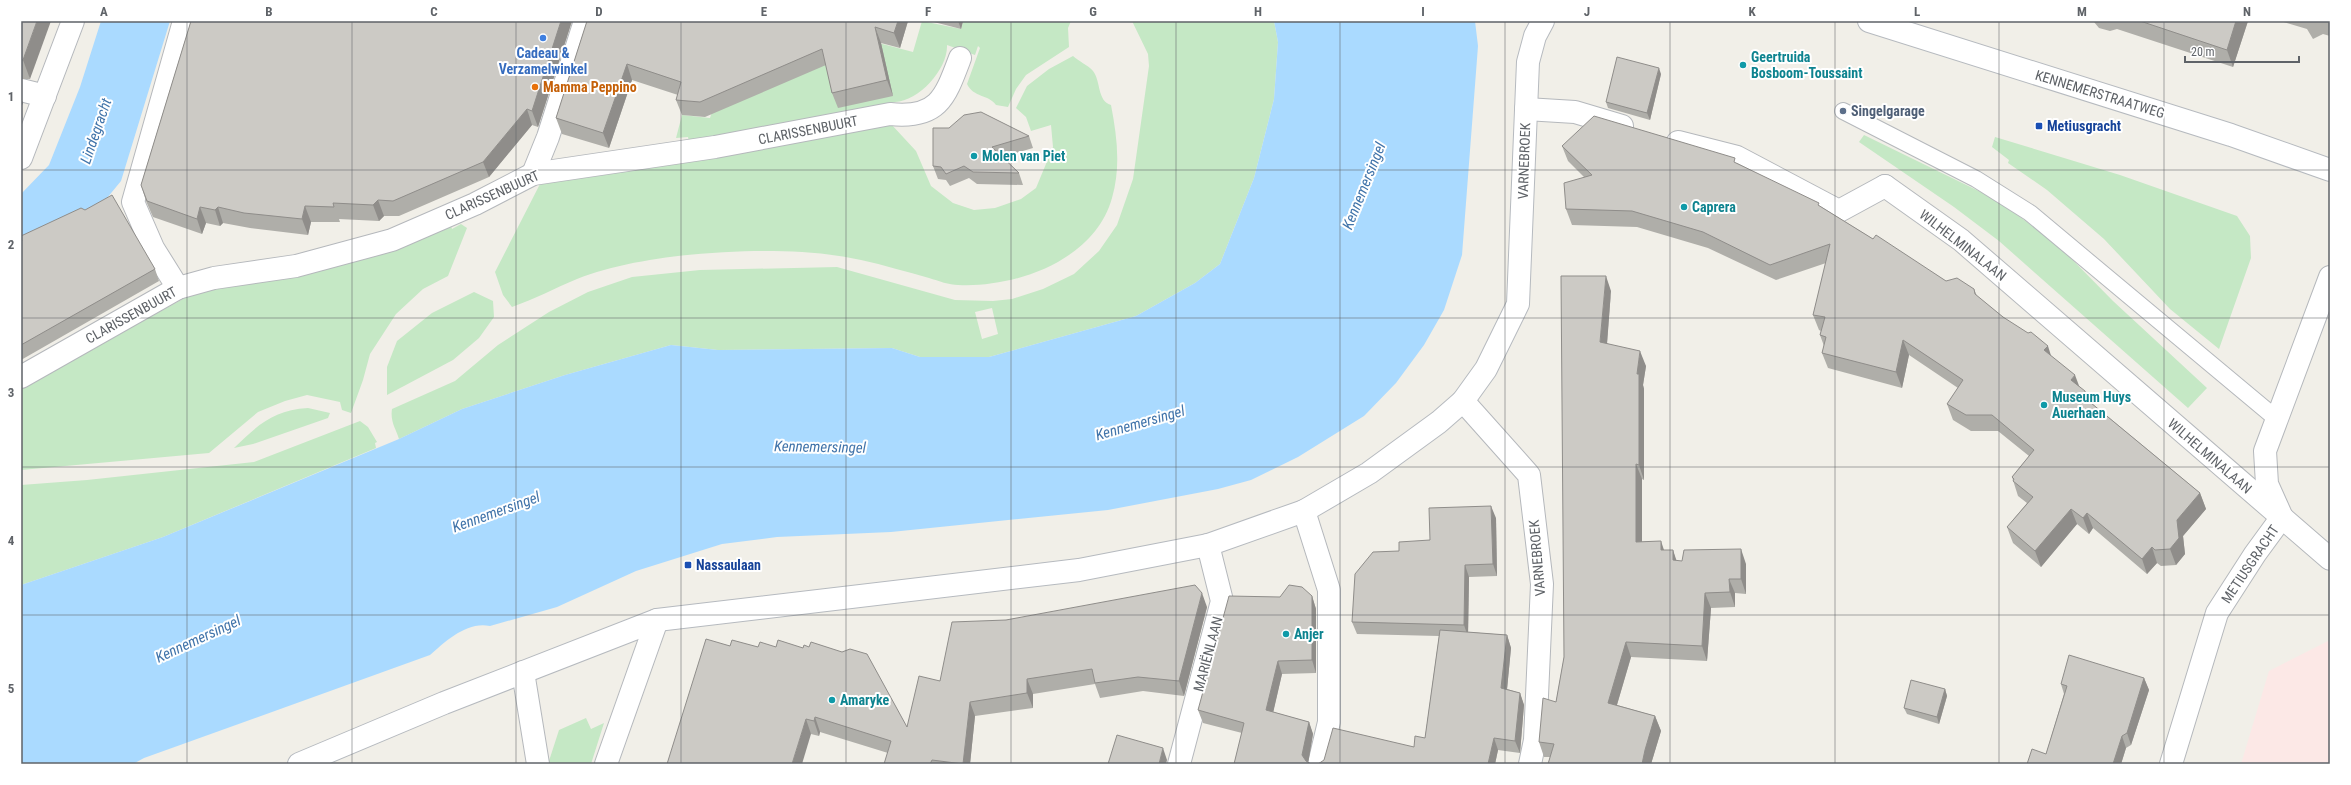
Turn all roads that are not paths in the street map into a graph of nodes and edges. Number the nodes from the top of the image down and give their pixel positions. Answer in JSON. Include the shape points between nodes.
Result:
{"nodes":[{"id":1,"x":73,"y":21,"type":"edge"},
{"id":2,"x":184,"y":21,"type":"edge"},
{"id":3,"x":585,"y":21,"type":"edge"},
{"id":4,"x":1544,"y":21,"type":"edge"},
{"id":5,"x":1868,"y":21,"type":"edge"},
{"id":6,"x":960,"y":58,"type":"dead end"},
{"id":7,"x":21,"y":90,"type":"edge"},
{"id":8,"x":45,"y":96,"type":"junction"},
{"id":9,"x":1526,"y":109,"type":"junction"},
{"id":10,"x":1843,"y":111,"type":"dead end"},
{"id":11,"x":21,"y":158,"type":"edge"},
{"id":12,"x":2330,"y":170,"type":"edge"},
{"id":13,"x":533,"y":174,"type":"junction"},
{"id":14,"x":2330,"y":277,"type":"edge"},
{"id":15,"x":178,"y":288,"type":"junction"},
{"id":16,"x":21,"y":377,"type":"edge"},
{"id":17,"x":1463,"y":401,"type":"junction"},
{"id":18,"x":2278,"y":420,"type":"junction"},
{"id":19,"x":1304,"y":511,"type":"junction"},
{"id":20,"x":2282,"y":517,"type":"junction"},
{"id":21,"x":1208,"y":545,"type":"junction"},
{"id":22,"x":2330,"y":559,"type":"edge"},
{"id":23,"x":657,"y":620,"type":"junction"},
{"id":24,"x":523,"y":672,"type":"junction"},
{"id":25,"x":299,"y":764,"type":"edge"},
{"id":26,"x":538,"y":764,"type":"edge"},
{"id":27,"x":606,"y":764,"type":"edge"},
{"id":28,"x":1179,"y":764,"type":"edge"},
{"id":29,"x":1319,"y":764,"type":"edge"},
{"id":30,"x":1530,"y":764,"type":"edge"},
{"id":31,"x":2172,"y":764,"type":"edge"}],
"edges":[{"from":1,"to":8,"type":"street"},
{"from":2,"to":15,"type":"street","via":[[134,202],[153,248]]},
{"from":3,"to":13,"type":"street","via":[[548,138]]},
{"from":4,"to":9,"type":"street","name":"VARNEBROEK","via":[[1535,36],[1528,62]]},
{"from":5,"to":12,"type":"street","name":"KENNEMERSTRAATWEG","via":[[2232,135]]},
{"from":6,"to":13,"type":"street","name":"CLARISSENBUURT","via":[[950,86],[938,103],[925,113],[906,116],[890,114],[715,147]]},
{"from":7,"to":8,"type":"street"},
{"from":8,"to":11,"type":"street"},
{"from":9,"to":17,"type":"street","name":"VARNEBROEK","via":[[1518,304],[1486,369]]},
{"from":9,"to":20,"type":"street","name":"WILHELMINALAAN","via":[[1575,112],[1736,157],[1839,211],[1885,186],[1961,240]]},
{"from":10,"to":18,"type":"lane","via":[[1976,179],[2030,213]]},
{"from":13,"to":15,"type":"street","name":"CLARISSENBUURT","via":[[475,204],[392,240],[296,266],[214,278]]},
{"from":14,"to":18,"type":"street","name":"METIUSGRACHT"},
{"from":15,"to":16,"type":"street","name":"CLARISSENBUURT"},
{"from":17,"to":19,"type":"street","via":[[1406,447]]},
{"from":17,"to":30,"type":"street","name":"VARNEBROEK","via":[[1529,476],[1542,584],[1535,740]]},
{"from":18,"to":20,"type":"street","name":"METIUSGRACHT","via":[[2264,452],[2267,484]]},
{"from":19,"to":21,"type":"street"},
{"from":19,"to":29,"type":"street","via":[[1329,590],[1329,722]]},
{"from":20,"to":22,"type":"street","name":"WILHELMINALAAN"},
{"from":20,"to":31,"type":"street","name":"METIUSGRACHT","via":[[2217,613]]},
{"from":21,"to":23,"type":"street","via":[[1078,570]]},
{"from":21,"to":28,"type":"street","name":"MARIËNLAAN","via":[[1222,601]]},
{"from":23,"to":24,"type":"street"},
{"from":23,"to":27,"type":"street"},
{"from":24,"to":25,"type":"street"},
{"from":24,"to":26,"type":"street"}]}
